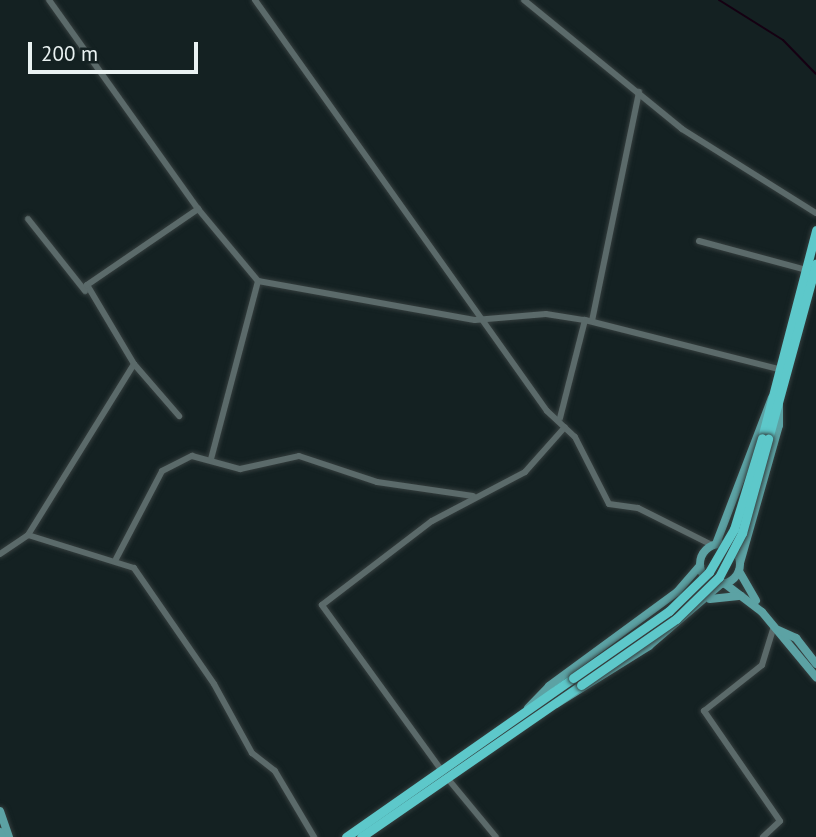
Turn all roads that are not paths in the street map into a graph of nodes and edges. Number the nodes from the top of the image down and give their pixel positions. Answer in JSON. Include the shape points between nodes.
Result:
{"nodes":[{"id":1,"x":49,"y":0,"type":"edge"},
{"id":2,"x":256,"y":0,"type":"edge"},
{"id":3,"x":524,"y":0,"type":"edge"},
{"id":4,"x":639,"y":92,"type":"junction"},
{"id":5,"x":198,"y":209,"type":"junction"},
{"id":6,"x":816,"y":213,"type":"edge"},
{"id":7,"x":28,"y":219,"type":"dead end"},
{"id":8,"x":816,"y":229,"type":"edge"},
{"id":9,"x":699,"y":241,"type":"dead end"},
{"id":10,"x":816,"y":263,"type":"edge"},
{"id":11,"x":803,"y":269,"type":"junction"},
{"id":12,"x":258,"y":281,"type":"junction"},
{"id":13,"x":84,"y":289,"type":"junction"},
{"id":14,"x":485,"y":320,"type":"junction"},
{"id":15,"x":589,"y":321,"type":"junction"},
{"id":16,"x":134,"y":364,"type":"junction"},
{"id":17,"x":778,"y":369,"type":"junction"},
{"id":18,"x":775,"y":400,"type":"junction"},
{"id":19,"x":179,"y":416,"type":"dead end"},
{"id":20,"x":560,"y":418,"type":"junction"},
{"id":21,"x":565,"y":427,"type":"junction"},
{"id":22,"x":765,"y":438,"type":"junction"},
{"id":23,"x":211,"y":458,"type":"junction"},
{"id":24,"x":473,"y":496,"type":"junction"},
{"id":25,"x":28,"y":535,"type":"junction"},
{"id":26,"x":714,"y":545,"type":"junction"},
{"id":27,"x":0,"y":554,"type":"edge"},
{"id":28,"x":116,"y":559,"type":"junction"},
{"id":29,"x":700,"y":566,"type":"junction"},
{"id":30,"x":740,"y":567,"type":"junction"},
{"id":31,"x":723,"y":584,"type":"junction"},
{"id":32,"x":752,"y":601,"type":"junction"},
{"id":33,"x":702,"y":605,"type":"junction"},
{"id":34,"x":762,"y":612,"type":"junction"},
{"id":35,"x":776,"y":628,"type":"junction"},
{"id":36,"x":816,"y":664,"type":"edge"},
{"id":37,"x":816,"y":677,"type":"edge"},
{"id":38,"x":556,"y":704,"type":"junction"},
{"id":39,"x":527,"y":710,"type":"junction"},
{"id":40,"x":446,"y":776,"type":"junction"},
{"id":41,"x":0,"y":811,"type":"edge"},
{"id":42,"x":0,"y":832,"type":"edge"},
{"id":43,"x":2,"y":837,"type":"edge"},
{"id":44,"x":9,"y":837,"type":"edge"},
{"id":45,"x":314,"y":837,"type":"edge"},
{"id":46,"x":346,"y":837,"type":"edge"},
{"id":47,"x":361,"y":837,"type":"edge"},
{"id":48,"x":496,"y":837,"type":"edge"},
{"id":49,"x":763,"y":837,"type":"edge"}],
"edges":[{"from":1,"to":5,"type":"street"},
{"from":2,"to":14,"type":"street"},
{"from":3,"to":4,"type":"street"},
{"from":4,"to":6,"type":"street","via":[[681,129]]},
{"from":4,"to":15,"type":"street"},
{"from":5,"to":12,"type":"street"},
{"from":5,"to":13,"type":"street"},
{"from":7,"to":13,"type":"street"},
{"from":8,"to":11,"type":"highway"},
{"from":9,"to":11,"type":"street"},
{"from":10,"to":18,"type":"highway"},
{"from":11,"to":17,"type":"highway"},
{"from":12,"to":14,"type":"street"},
{"from":12,"to":23,"type":"street"},
{"from":13,"to":16,"type":"street"},
{"from":14,"to":15,"type":"street","via":[[546,314]]},
{"from":14,"to":20,"type":"street","via":[[547,411]]},
{"from":15,"to":17,"type":"street"},
{"from":15,"to":20,"type":"street"},
{"from":16,"to":19,"type":"street"},
{"from":16,"to":25,"type":"street"},
{"from":17,"to":18,"type":"highway"},
{"from":18,"to":22,"type":"highway"},
{"from":18,"to":26,"type":"main road"},
{"from":18,"to":30,"type":"main road","via":[[779,425]]},
{"from":20,"to":21,"type":"street"},
{"from":21,"to":24,"type":"street","via":[[525,472]]},
{"from":21,"to":26,"type":"street","via":[[609,503],[638,508]]},
{"from":22,"to":38,"type":"highway","bridge":true,"via":[[742,533],[719,577],[676,619]]},
{"from":22,"to":39,"type":"highway","bridge":true,"via":[[734,529],[709,572],[669,611]]},
{"from":23,"to":24,"type":"street","via":[[216,466],[240,469],[299,456],[377,482]]},
{"from":23,"to":28,"type":"street","via":[[192,456],[162,471]]},
{"from":24,"to":40,"type":"street","via":[[322,607]]},
{"from":25,"to":27,"type":"street"},
{"from":25,"to":28,"type":"street"},
{"from":26,"to":29,"type":"main road"},
{"from":26,"to":30,"type":"main road","via":[[733,548]]},
{"from":28,"to":45,"type":"street","via":[[153,588],[252,753],[275,771]]},
{"from":29,"to":31,"type":"main road","via":[[709,580]]},
{"from":29,"to":39,"type":"main road","via":[[677,592],[549,685]]},
{"from":30,"to":31,"type":"main road"},
{"from":30,"to":34,"type":"main road"},
{"from":31,"to":32,"type":"main road"},
{"from":31,"to":33,"type":"main road"},
{"from":32,"to":33,"type":"main road","via":[[729,594]]},
{"from":32,"to":34,"type":"main road"},
{"from":33,"to":38,"type":"main road","via":[[586,691]]},
{"from":34,"to":35,"type":"main road"},
{"from":35,"to":36,"type":"main road","via":[[796,638]]},
{"from":35,"to":37,"type":"main road"},
{"from":35,"to":49,"type":"street","via":[[762,665],[704,711],[780,821]]},
{"from":38,"to":40,"type":"highway"},
{"from":39,"to":40,"type":"highway"},
{"from":40,"to":46,"type":"highway"},
{"from":40,"to":47,"type":"highway"},
{"from":40,"to":48,"type":"street"},
{"from":41,"to":44,"type":"main road"},
{"from":42,"to":43,"type":"main road"}]}
